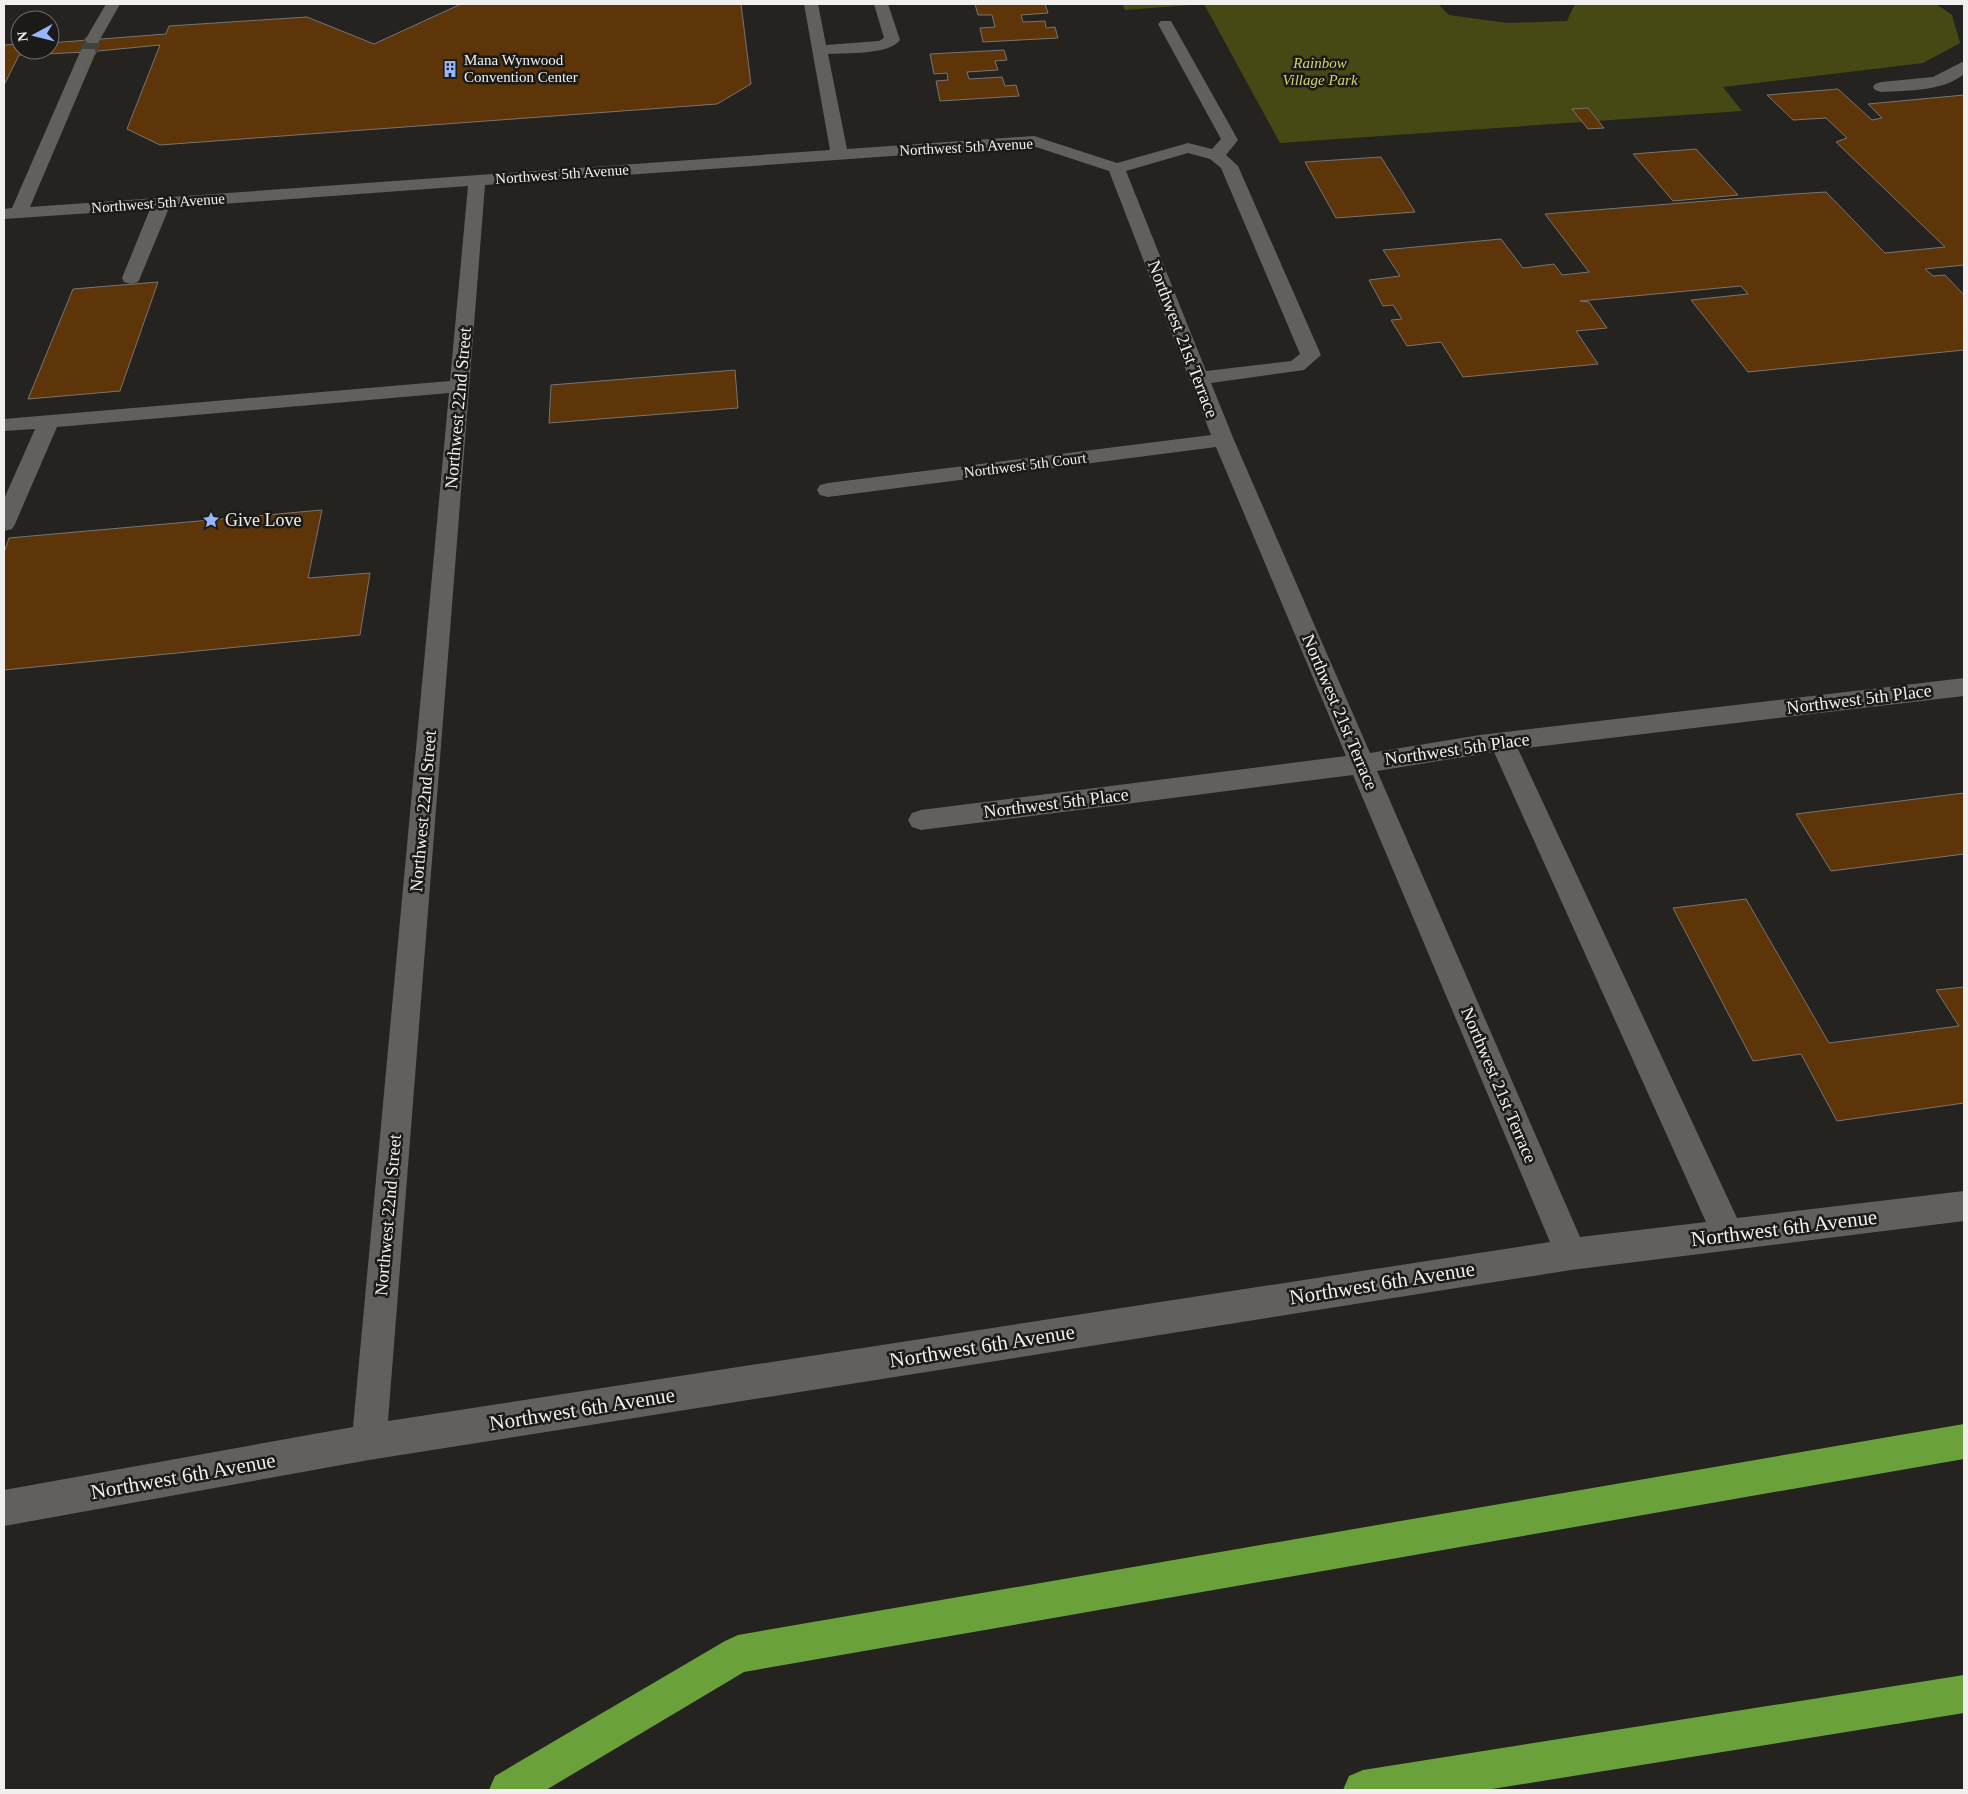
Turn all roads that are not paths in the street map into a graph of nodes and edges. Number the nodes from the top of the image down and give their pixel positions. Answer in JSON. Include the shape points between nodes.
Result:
{"nodes":[{"id":1,"x":113,"y":4,"type":"edge"},
{"id":2,"x":811,"y":4,"type":"edge"},
{"id":3,"x":881,"y":4,"type":"edge"},
{"id":4,"x":1166,"y":24,"type":"dead end"},
{"id":5,"x":820,"y":50,"type":"junction"},
{"id":6,"x":1964,"y":66,"type":"edge"},
{"id":7,"x":1880,"y":87,"type":"dead end"},
{"id":8,"x":840,"y":154,"type":"junction"},
{"id":9,"x":1216,"y":155,"type":"junction"},
{"id":10,"x":1116,"y":168,"type":"junction"},
{"id":11,"x":477,"y":180,"type":"junction"},
{"id":12,"x":162,"y":202,"type":"junction"},
{"id":13,"x":11,"y":213,"type":"edge"},
{"id":14,"x":131,"y":278,"type":"dead end"},
{"id":15,"x":1198,"y":378,"type":"junction"},
{"id":16,"x":459,"y":386,"type":"junction"},
{"id":17,"x":49,"y":421,"type":"junction"},
{"id":18,"x":4,"y":425,"type":"edge"},
{"id":19,"x":1223,"y":440,"type":"junction"},
{"id":20,"x":828,"y":490,"type":"dead end"},
{"id":21,"x":4,"y":524,"type":"edge"},
{"id":22,"x":1964,"y":686,"type":"edge"},
{"id":23,"x":1502,"y":742,"type":"junction"},
{"id":24,"x":1362,"y":764,"type":"junction"},
{"id":25,"x":921,"y":820,"type":"dead end"},
{"id":26,"x":1964,"y":1206,"type":"edge"},
{"id":27,"x":1728,"y":1235,"type":"junction"},
{"id":28,"x":1571,"y":1254,"type":"junction"},
{"id":29,"x":1964,"y":1441,"type":"edge"},
{"id":30,"x":369,"y":1442,"type":"junction"},
{"id":31,"x":4,"y":1508,"type":"edge"},
{"id":32,"x":1964,"y":1694,"type":"edge"},
{"id":33,"x":509,"y":1790,"type":"edge"},
{"id":34,"x":1363,"y":1790,"type":"edge"}],
"edges":[{"from":1,"to":13,"type":"street"},
{"from":2,"to":5,"type":"street"},
{"from":3,"to":5,"type":"street","via":[[892,40],[883,45]]},
{"from":4,"to":9,"type":"street","via":[[1230,140]]},
{"from":5,"to":8,"type":"street"},
{"from":6,"to":7,"type":"street","via":[[1957,74],[1942,80]]},
{"from":8,"to":10,"type":"street","name":"Northwest 5th Avenue","via":[[1034,141]]},
{"from":8,"to":11,"type":"street","name":"Northwest 5th Avenue"},
{"from":9,"to":10,"type":"street","via":[[1188,148]]},
{"from":9,"to":15,"type":"street","via":[[1228,166],[1311,355],[1297,366]]},
{"from":10,"to":15,"type":"street","name":"Northwest 21st Terrace"},
{"from":11,"to":12,"type":"street","name":"Northwest 5th Avenue"},
{"from":11,"to":16,"type":"street","name":"Northwest 22nd Street"},
{"from":12,"to":13,"type":"street","name":"Northwest 5th Avenue"},
{"from":12,"to":14,"type":"street"},
{"from":15,"to":19,"type":"street","name":"Northwest 21st Terrace"},
{"from":16,"to":17,"type":"street"},
{"from":16,"to":30,"type":"street","name":"Northwest 22nd Street"},
{"from":17,"to":18,"type":"street"},
{"from":17,"to":21,"type":"street"},
{"from":19,"to":20,"type":"street","name":"Northwest 5th Court"},
{"from":19,"to":24,"type":"street","name":"Northwest 21st Terrace"},
{"from":22,"to":23,"type":"street","name":"Northwest 5th Place"},
{"from":23,"to":24,"type":"street","name":"Northwest 5th Place"},
{"from":23,"to":27,"type":"street"},
{"from":24,"to":25,"type":"street","name":"Northwest 5th Place"},
{"from":24,"to":28,"type":"street","name":"Northwest 21st Terrace"},
{"from":26,"to":27,"type":"street","name":"Northwest 6th Avenue"},
{"from":27,"to":28,"type":"street","name":"Northwest 6th Avenue"},
{"from":28,"to":30,"type":"street","name":"Northwest 6th Avenue"},
{"from":29,"to":33,"type":"highway","via":[[738,1654]]},
{"from":30,"to":31,"type":"street","name":"Northwest 6th Avenue"},
{"from":32,"to":34,"type":"highway"}]}
